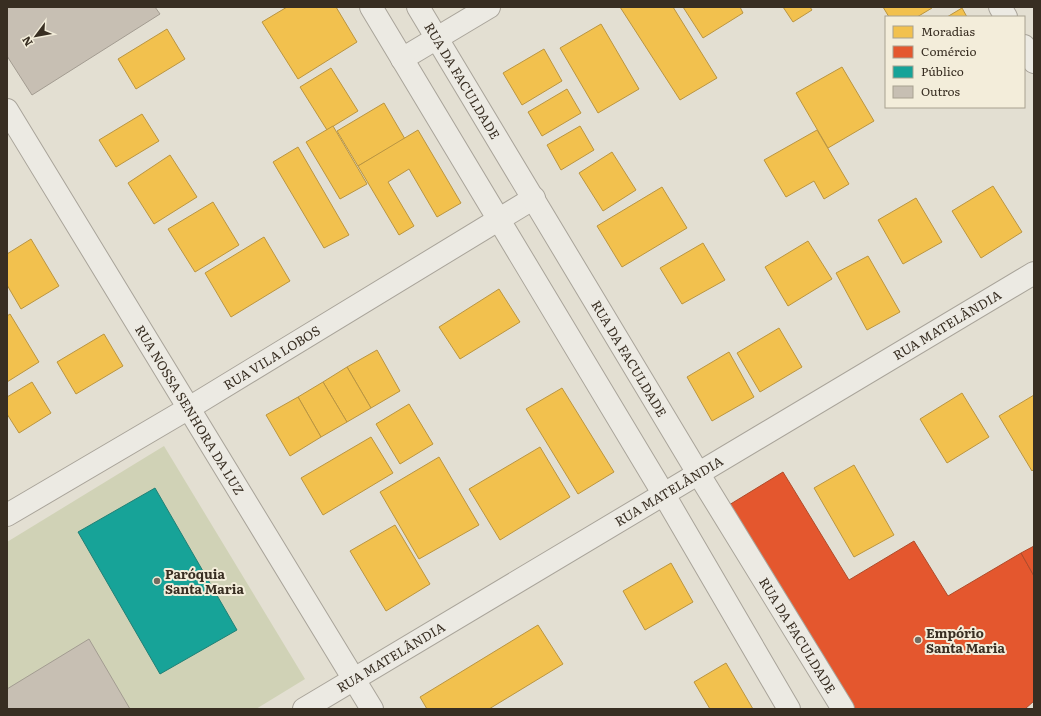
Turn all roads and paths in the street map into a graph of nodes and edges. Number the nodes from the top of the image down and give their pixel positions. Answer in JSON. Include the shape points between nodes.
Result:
{"nodes":[{"id":1,"x":371,"y":7,"type":"edge"},
{"id":2,"x":418,"y":7,"type":"edge"},
{"id":3,"x":489,"y":7,"type":"edge"},
{"id":4,"x":1000,"y":7,"type":"edge"},
{"id":5,"x":1005,"y":16,"type":"edge"},
{"id":6,"x":437,"y":38,"type":"junction"},
{"id":7,"x":1025,"y":48,"type":"edge"},
{"id":8,"x":402,"y":59,"type":"junction"},
{"id":9,"x":1034,"y":62,"type":"edge"},
{"id":10,"x":7,"y":110,"type":"edge"},
{"id":11,"x":534,"y":198,"type":"junction"},
{"id":12,"x":498,"y":220,"type":"junction"},
{"id":13,"x":1034,"y":273,"type":"edge"},
{"id":14,"x":189,"y":408,"type":"junction"},
{"id":15,"x":698,"y":473,"type":"junction"},
{"id":16,"x":663,"y":493,"type":"junction"},
{"id":17,"x":7,"y":515,"type":"edge"},
{"id":18,"x":354,"y":679,"type":"junction"},
{"id":19,"x":304,"y":709,"type":"edge"},
{"id":20,"x":372,"y":709,"type":"edge"},
{"id":21,"x":789,"y":709,"type":"edge"},
{"id":22,"x":843,"y":709,"type":"edge"}],
"edges":[{"from":1,"to":8,"type":"street"},
{"from":2,"to":6,"type":"street","name":"RUA DA FACULDADE"},
{"from":3,"to":6,"type":"street"},
{"from":4,"to":5,"type":"street"},
{"from":6,"to":8,"type":"street"},
{"from":6,"to":11,"type":"street","name":"RUA DA FACULDADE"},
{"from":7,"to":9,"type":"street"},
{"from":8,"to":12,"type":"street"},
{"from":10,"to":14,"type":"street","name":"RUA NOSSA SENHORA DA LUZ"},
{"from":11,"to":12,"type":"street","name":"RUA VILA LOBOS"},
{"from":11,"to":15,"type":"street","name":"RUA DA FACULDADE"},
{"from":12,"to":14,"type":"street","name":"RUA VILA LOBOS"},
{"from":12,"to":16,"type":"street"},
{"from":13,"to":15,"type":"street","name":"RUA MATELÂNDIA"},
{"from":14,"to":17,"type":"street","name":"RUA VILA LOBOS"},
{"from":14,"to":18,"type":"street","name":"RUA NOSSA SENHORA DA LUZ"},
{"from":15,"to":16,"type":"street","name":"RUA MATELÂNDIA"},
{"from":15,"to":22,"type":"street","name":"RUA DA FACULDADE"},
{"from":16,"to":18,"type":"street","name":"RUA MATELÂNDIA"},
{"from":16,"to":21,"type":"street"},
{"from":18,"to":19,"type":"street","name":"RUA MATELÂNDIA"},
{"from":18,"to":20,"type":"street","name":"RUA NOSSA SENHORA DA LUZ"}]}
